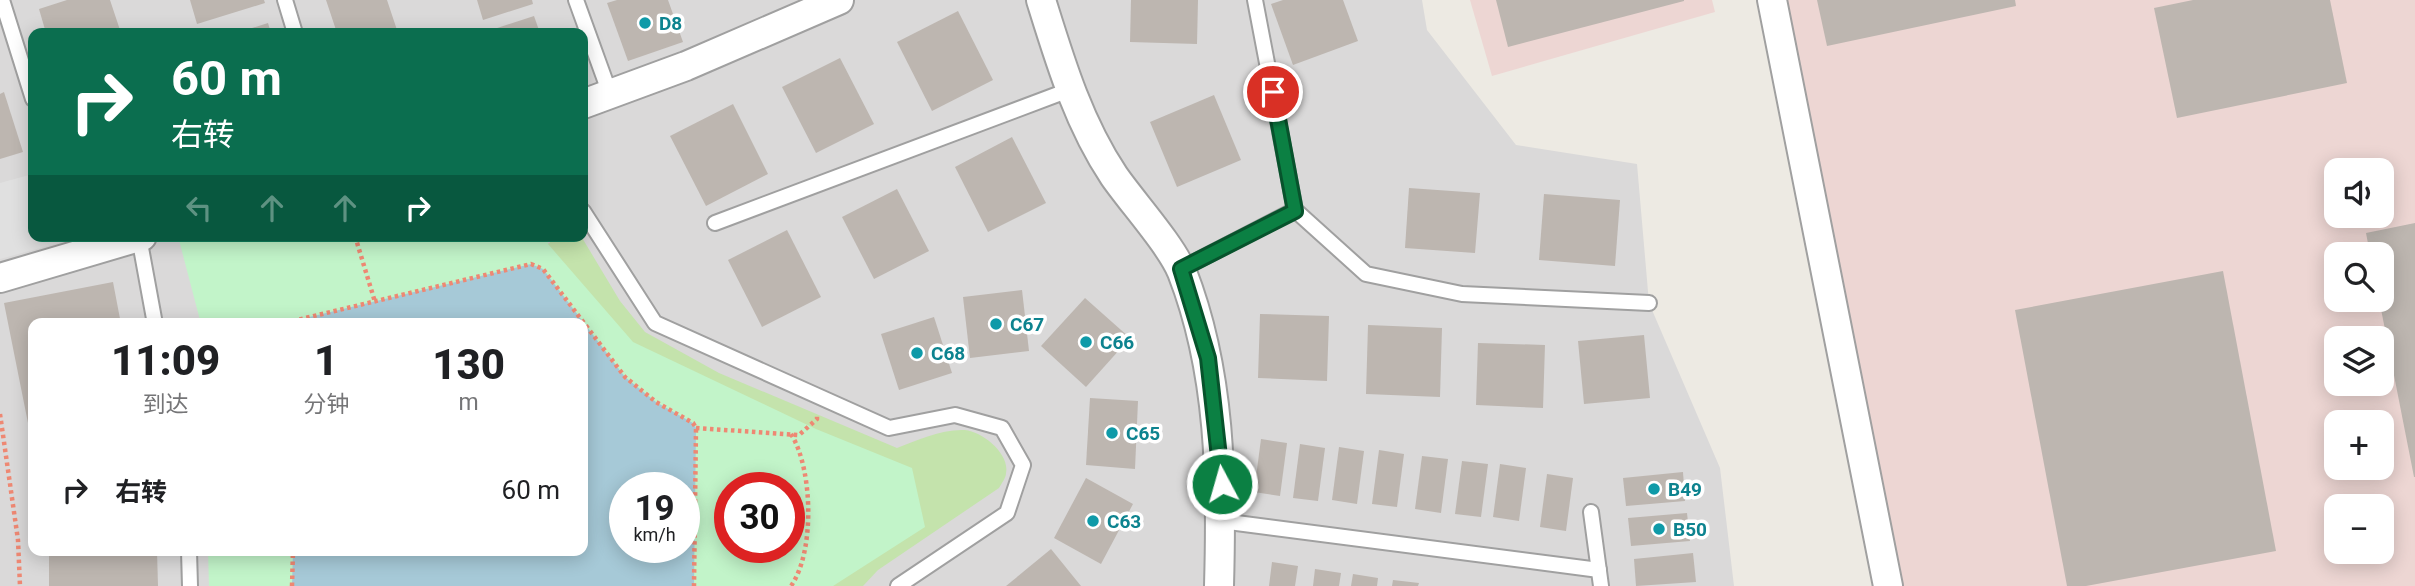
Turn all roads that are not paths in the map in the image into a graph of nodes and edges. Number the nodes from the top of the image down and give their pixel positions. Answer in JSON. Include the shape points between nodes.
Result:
{"nodes":[{"id":1,"x":2,"y":0,"type":"edge"},
{"id":2,"x":285,"y":0,"type":"edge"},
{"id":3,"x":576,"y":0,"type":"edge"},
{"id":4,"x":839,"y":0,"type":"edge"},
{"id":5,"x":1041,"y":0,"type":"edge"},
{"id":6,"x":1255,"y":0,"type":"edge"},
{"id":7,"x":1772,"y":0,"type":"edge"},
{"id":8,"x":293,"y":28,"type":"edge"},
{"id":9,"x":586,"y":28,"type":"edge"},
{"id":10,"x":588,"y":33,"type":"edge"},
{"id":11,"x":28,"y":83,"type":"edge"},
{"id":12,"x":1069,"y":90,"type":"junction"},
{"id":13,"x":610,"y":94,"type":"junction"},
{"id":14,"x":588,"y":102,"type":"edge"},
{"id":15,"x":1295,"y":211,"type":"junction"},
{"id":16,"x":588,"y":219,"type":"edge"},
{"id":17,"x":715,"y":223,"type":"dead end"},
{"id":18,"x":102,"y":242,"type":"edge"},
{"id":19,"x":142,"y":242,"type":"edge"},
{"id":20,"x":79,"y":245,"type":"edge"},
{"id":21,"x":1181,"y":269,"type":"junction"},
{"id":22,"x":0,"y":278,"type":"edge"},
{"id":23,"x":1648,"y":303,"type":"dead end"},
{"id":24,"x":154,"y":318,"type":"edge"},
{"id":25,"x":1591,"y":512,"type":"dead end"},
{"id":26,"x":1221,"y":521,"type":"junction"},
{"id":27,"x":189,"y":556,"type":"edge"},
{"id":28,"x":1599,"y":570,"type":"junction"},
{"id":29,"x":190,"y":586,"type":"edge"},
{"id":30,"x":898,"y":586,"type":"edge"},
{"id":31,"x":1219,"y":586,"type":"edge"},
{"id":32,"x":1601,"y":586,"type":"edge"},
{"id":33,"x":1888,"y":586,"type":"edge"}],
"edges":[{"from":1,"to":11,"type":"lane"},
{"from":2,"to":8,"type":"lane"},
{"from":3,"to":9,"type":"lane"},
{"from":4,"to":13,"type":"street"},
{"from":5,"to":12,"type":"street"},
{"from":6,"to":15,"type":"lane"},
{"from":7,"to":33,"type":"street"},
{"from":10,"to":13,"type":"lane"},
{"from":12,"to":17,"type":"lane"},
{"from":12,"to":21,"type":"street","via":[[1112,174]]},
{"from":13,"to":14,"type":"street"},
{"from":15,"to":21,"type":"lane"},
{"from":15,"to":23,"type":"lane","via":[[1366,274],[1462,293]]},
{"from":16,"to":30,"type":"lane","via":[[655,323],[889,428],[955,415],[1002,428],[1023,465],[1007,513]]},
{"from":18,"to":20,"type":"street"},
{"from":19,"to":24,"type":"lane"},
{"from":20,"to":22,"type":"street"},
{"from":21,"to":26,"type":"street","via":[[1208,358],[1222,484]]},
{"from":25,"to":28,"type":"lane"},
{"from":26,"to":28,"type":"lane"},
{"from":26,"to":31,"type":"street"},
{"from":27,"to":29,"type":"lane"},
{"from":28,"to":32,"type":"lane"}]}
